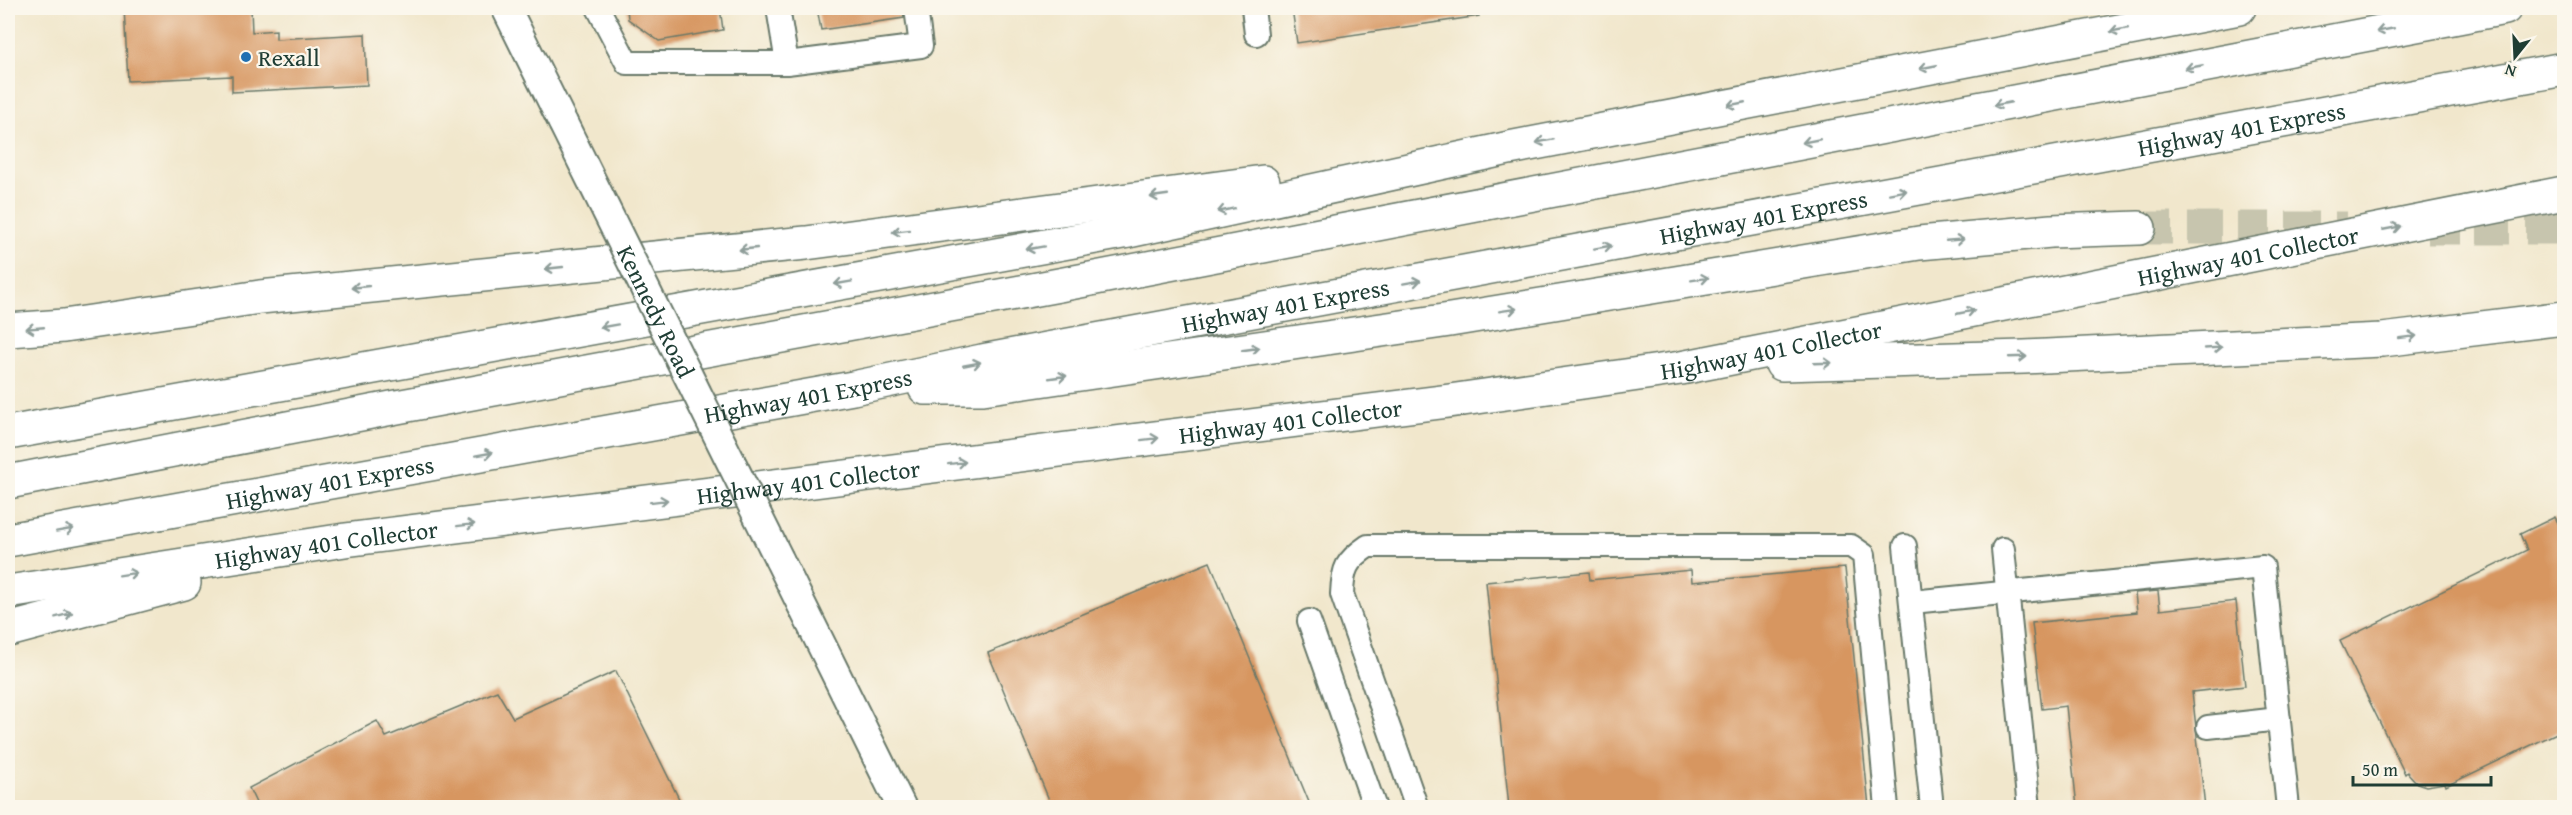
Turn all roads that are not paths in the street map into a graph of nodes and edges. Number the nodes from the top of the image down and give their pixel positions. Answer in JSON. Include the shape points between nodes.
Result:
{"nodes":[{"id":1,"x":506,"y":8,"type":"edge"},
{"id":2,"x":598,"y":8,"type":"edge"},
{"id":3,"x":778,"y":8,"type":"edge"},
{"id":4,"x":916,"y":8,"type":"edge"},
{"id":5,"x":1252,"y":8,"type":"edge"},
{"id":6,"x":2239,"y":8,"type":"edge"},
{"id":7,"x":2505,"y":8,"type":"edge"},
{"id":8,"x":1256,"y":34,"type":"dead end"},
{"id":9,"x":787,"y":63,"type":"junction"},
{"id":10,"x":2565,"y":69,"type":"edge"},
{"id":11,"x":1509,"y":148,"type":"junction"},
{"id":12,"x":2565,"y":194,"type":"edge"},
{"id":13,"x":2139,"y":228,"type":"tunnel mouth"},
{"id":14,"x":260,"y":297,"type":"junction"},
{"id":15,"x":8,"y":307,"type":"edge"},
{"id":16,"x":2565,"y":318,"type":"edge"},
{"id":17,"x":8,"y":330,"type":"edge"},
{"id":18,"x":1681,"y":368,"type":"junction"},
{"id":19,"x":853,"y":388,"type":"junction"},
{"id":20,"x":8,"y":433,"type":"edge"},
{"id":21,"x":8,"y":482,"type":"edge"},
{"id":22,"x":8,"y":540,"type":"edge"},
{"id":23,"x":345,"y":540,"type":"junction"},
{"id":24,"x":1905,"y":546,"type":"dead end"},
{"id":25,"x":2003,"y":549,"type":"dead end"},
{"id":26,"x":8,"y":592,"type":"edge"},
{"id":27,"x":2007,"y":592,"type":"junction"},
{"id":28,"x":1912,"y":602,"type":"junction"},
{"id":29,"x":1309,"y":621,"type":"dead end"},
{"id":30,"x":8,"y":630,"type":"edge"},
{"id":31,"x":2279,"y":719,"type":"junction"},
{"id":32,"x":2208,"y":727,"type":"dead end"},
{"id":33,"x":902,"y":807,"type":"edge"},
{"id":34,"x":1375,"y":807,"type":"edge"},
{"id":35,"x":1417,"y":807,"type":"edge"},
{"id":36,"x":1887,"y":807,"type":"edge"},
{"id":37,"x":1932,"y":807,"type":"edge"},
{"id":38,"x":2029,"y":807,"type":"edge"},
{"id":39,"x":2288,"y":807,"type":"edge"}],
"edges":[{"from":1,"to":33,"type":"main road","name":"Kennedy Road","bridge":true},
{"from":2,"to":9,"type":"lane","via":[[627,63]]},
{"from":3,"to":9,"type":"lane"},
{"from":4,"to":9,"type":"lane","via":[[921,46]]},
{"from":5,"to":8,"type":"lane"},
{"from":6,"to":11,"type":"highway","one_way":true},
{"from":7,"to":21,"type":"highway","one_way":true},
{"from":19,"to":10,"type":"highway","name":"Highway 401 Express","one_way":true},
{"from":11,"to":14,"type":"highway","one_way":true,"via":[[806,243]]},
{"from":11,"to":20,"type":"highway","one_way":true,"via":[[1129,231]]},
{"from":18,"to":12,"type":"highway","name":"Highway 401 Collector","one_way":true},
{"from":19,"to":13,"type":"highway","one_way":true,"via":[[983,388],[1450,320],[1919,243]]},
{"from":14,"to":15,"type":"highway"},
{"from":14,"to":17,"type":"highway","one_way":true,"via":[[64,326]]},
{"from":18,"to":16,"type":"highway","one_way":true,"via":[[2382,340]]},
{"from":23,"to":18,"type":"highway","name":"Highway 401 Collector","one_way":true,"via":[[1449,401]]},
{"from":22,"to":19,"type":"highway","name":"Highway 401 Express","one_way":true},
{"from":26,"to":23,"type":"highway","name":"Highway 401 Collector","one_way":true},
{"from":30,"to":23,"type":"highway","one_way":true},
{"from":24,"to":28,"type":"lane"},
{"from":25,"to":27,"type":"lane"},
{"from":27,"to":28,"type":"lane"},
{"from":27,"to":31,"type":"lane","via":[[2263,567]]},
{"from":27,"to":38,"type":"lane"},
{"from":28,"to":37,"type":"lane"},
{"from":29,"to":34,"type":"lane"},
{"from":31,"to":32,"type":"lane"},
{"from":31,"to":39,"type":"lane"},
{"from":35,"to":36,"type":"lane","via":[[1342,594],[1343,570],[1354,555],[1368,546],[1851,546],[1864,555]]}]}
